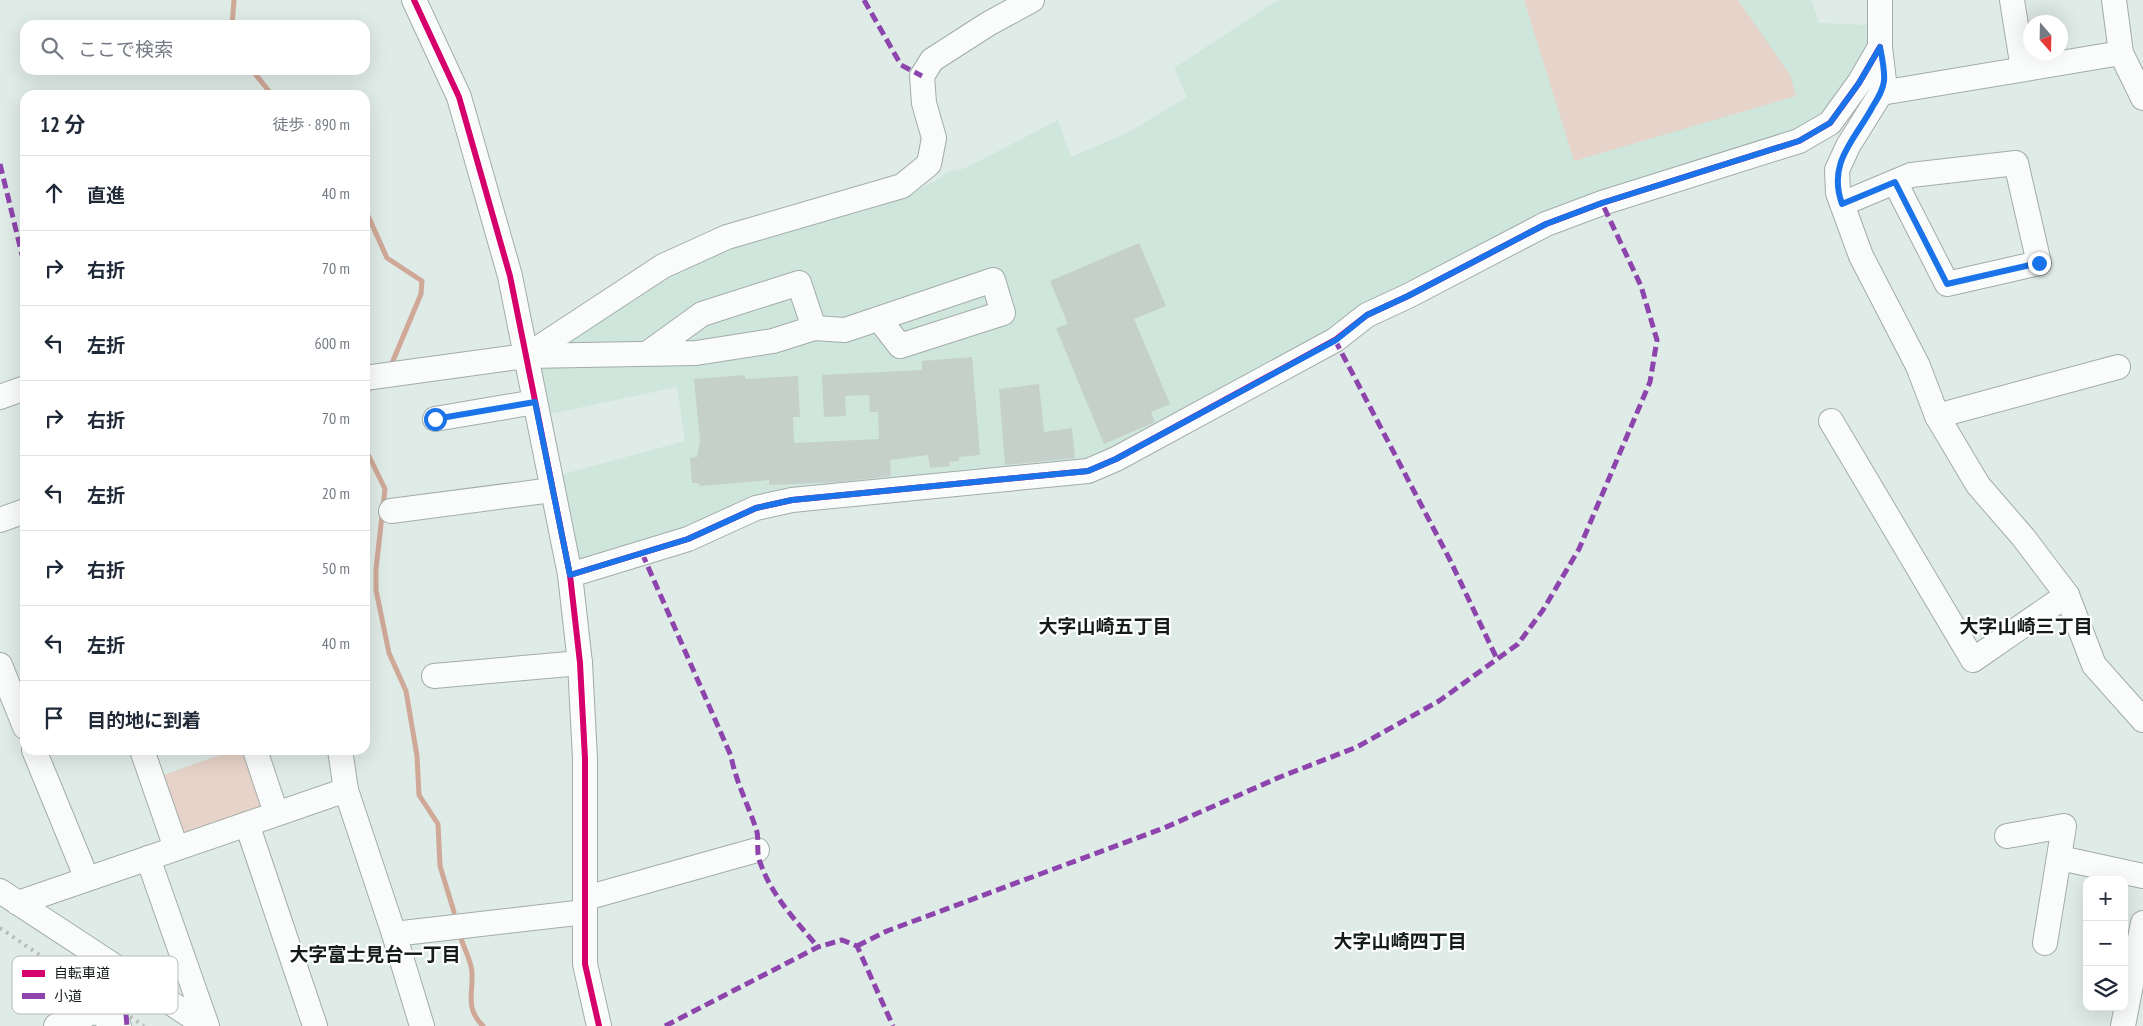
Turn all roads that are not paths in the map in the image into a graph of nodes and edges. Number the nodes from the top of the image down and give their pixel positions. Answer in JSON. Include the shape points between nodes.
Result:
{"nodes":[{"id":1,"x":414,"y":0,"type":"edge"},
{"id":2,"x":1032,"y":0,"type":"edge"},
{"id":3,"x":1880,"y":0,"type":"edge"},
{"id":4,"x":2012,"y":0,"type":"edge"},
{"id":5,"x":2114,"y":0,"type":"edge"},
{"id":6,"x":1880,"y":47,"type":"junction"},
{"id":7,"x":2121,"y":53,"type":"junction"},
{"id":8,"x":2023,"y":69,"type":"junction"},
{"id":9,"x":1881,"y":93,"type":"junction"},
{"id":10,"x":2143,"y":98,"type":"edge"},
{"id":11,"x":1895,"y":182,"type":"junction"},
{"id":12,"x":1842,"y":204,"type":"junction"},
{"id":13,"x":879,"y":318,"type":"dead end"},
{"id":14,"x":814,"y":328,"type":"junction"},
{"id":15,"x":648,"y":353,"type":"junction"},
{"id":16,"x":526,"y":356,"type":"junction"},
{"id":17,"x":2118,"y":367,"type":"dead end"},
{"id":18,"x":370,"y":377,"type":"edge"},
{"id":19,"x":20,"y":390,"type":"edge"},
{"id":20,"x":0,"y":397,"type":"edge"},
{"id":21,"x":535,"y":402,"type":"junction"},
{"id":22,"x":1937,"y":416,"type":"junction"},
{"id":23,"x":435,"y":419,"type":"dead end"},
{"id":24,"x":1831,"y":421,"type":"dead end"},
{"id":25,"x":552,"y":490,"type":"junction"},
{"id":26,"x":392,"y":511,"type":"dead end"},
{"id":27,"x":20,"y":512,"type":"edge"},
{"id":28,"x":0,"y":520,"type":"edge"},
{"id":29,"x":570,"y":575,"type":"junction"},
{"id":30,"x":2067,"y":595,"type":"junction"},
{"id":31,"x":580,"y":663,"type":"junction"},
{"id":32,"x":0,"y":665,"type":"edge"},
{"id":33,"x":434,"y":676,"type":"dead end"},
{"id":34,"x":20,"y":715,"type":"edge"},
{"id":35,"x":2143,"y":720,"type":"edge"},
{"id":36,"x":36,"y":755,"type":"edge"},
{"id":37,"x":144,"y":755,"type":"edge"},
{"id":38,"x":257,"y":755,"type":"edge"},
{"id":39,"x":341,"y":755,"type":"edge"},
{"id":40,"x":346,"y":790,"type":"junction"},
{"id":41,"x":276,"y":813,"type":"junction"},
{"id":42,"x":247,"y":824,"type":"junction"},
{"id":43,"x":2007,"y":836,"type":"dead end"},
{"id":44,"x":176,"y":848,"type":"junction"},
{"id":45,"x":758,"y":850,"type":"dead end"},
{"id":46,"x":148,"y":858,"type":"junction"},
{"id":47,"x":2060,"y":858,"type":"junction"},
{"id":48,"x":2143,"y":876,"type":"edge"},
{"id":49,"x":87,"y":879,"type":"junction"},
{"id":50,"x":9,"y":897,"type":"edge"},
{"id":51,"x":585,"y":905,"type":"junction"},
{"id":52,"x":2143,"y":923,"type":"edge"},
{"id":53,"x":394,"y":934,"type":"junction"},
{"id":54,"x":2045,"y":943,"type":"dead end"},
{"id":55,"x":100,"y":956,"type":"edge"},
{"id":56,"x":178,"y":1007,"type":"edge"},
{"id":57,"x":88,"y":1014,"type":"edge"},
{"id":58,"x":101,"y":1014,"type":"edge"},
{"id":59,"x":56,"y":1026,"type":"edge"},
{"id":60,"x":119,"y":1026,"type":"edge"},
{"id":61,"x":207,"y":1026,"type":"edge"},
{"id":62,"x":315,"y":1026,"type":"edge"},
{"id":63,"x":422,"y":1026,"type":"edge"},
{"id":64,"x":599,"y":1026,"type":"edge"},
{"id":65,"x":2123,"y":1026,"type":"edge"}],
"edges":[{"from":1,"to":16,"type":"street","via":[[459,96],[510,276]]},
{"from":2,"to":16,"type":"street","via":[[932,60],[922,76],[924,103],[934,138],[929,164],[902,186],[711,244],[663,266]]},
{"from":3,"to":6,"type":"street"},
{"from":4,"to":8,"type":"street"},
{"from":5,"to":7,"type":"street"},
{"from":6,"to":9,"type":"street","via":[[1884,81]]},
{"from":6,"to":29,"type":"street","via":[[1830,123],[1799,141],[1546,224],[1367,315],[1336,340],[1088,471],[792,500],[756,508],[688,539]]},
{"from":7,"to":8,"type":"street"},
{"from":7,"to":10,"type":"street"},
{"from":8,"to":9,"type":"street"},
{"from":9,"to":12,"type":"street","via":[[1837,170]]},
{"from":11,"to":11,"type":"street","via":[[1911,175],[2016,163],[2039,263],[1947,284]]},
{"from":11,"to":12,"type":"street"},
{"from":12,"to":22,"type":"street","via":[[1861,256],[1918,366]]},
{"from":13,"to":14,"type":"street","via":[[846,330]]},
{"from":14,"to":15,"type":"street","via":[[773,341],[696,354]]},
{"from":14,"to":15,"type":"street","via":[[799,283],[702,314]]},
{"from":15,"to":16,"type":"street"},
{"from":16,"to":18,"type":"street"},
{"from":16,"to":21,"type":"street"},
{"from":17,"to":22,"type":"street"},
{"from":19,"to":20,"type":"street"},
{"from":21,"to":23,"type":"street"},
{"from":21,"to":25,"type":"street"},
{"from":22,"to":30,"type":"street","via":[[1978,485]]},
{"from":24,"to":30,"type":"street","via":[[1973,660]]},
{"from":25,"to":26,"type":"street"},
{"from":25,"to":29,"type":"street"},
{"from":27,"to":28,"type":"street"},
{"from":29,"to":31,"type":"street"},
{"from":30,"to":35,"type":"street","via":[[2094,665]]},
{"from":31,"to":33,"type":"street"},
{"from":31,"to":51,"type":"street","via":[[585,759]]},
{"from":32,"to":34,"type":"street"},
{"from":36,"to":49,"type":"street"},
{"from":37,"to":44,"type":"street"},
{"from":38,"to":41,"type":"street"},
{"from":39,"to":40,"type":"street"},
{"from":40,"to":41,"type":"street"},
{"from":40,"to":53,"type":"street"},
{"from":41,"to":42,"type":"street"},
{"from":42,"to":44,"type":"street"},
{"from":42,"to":62,"type":"street"},
{"from":43,"to":47,"type":"street","via":[[2064,826]]},
{"from":44,"to":46,"type":"street"},
{"from":45,"to":51,"type":"street"},
{"from":46,"to":49,"type":"street"},
{"from":46,"to":61,"type":"street"},
{"from":47,"to":48,"type":"street"},
{"from":47,"to":54,"type":"street"},
{"from":49,"to":50,"type":"street"},
{"from":50,"to":55,"type":"street"},
{"from":51,"to":53,"type":"street"},
{"from":51,"to":64,"type":"street","via":[[585,964]]},
{"from":52,"to":65,"type":"street"},
{"from":53,"to":63,"type":"street"},
{"from":56,"to":61,"type":"street"},
{"from":57,"to":59,"type":"street"},
{"from":58,"to":60,"type":"street"}]}
